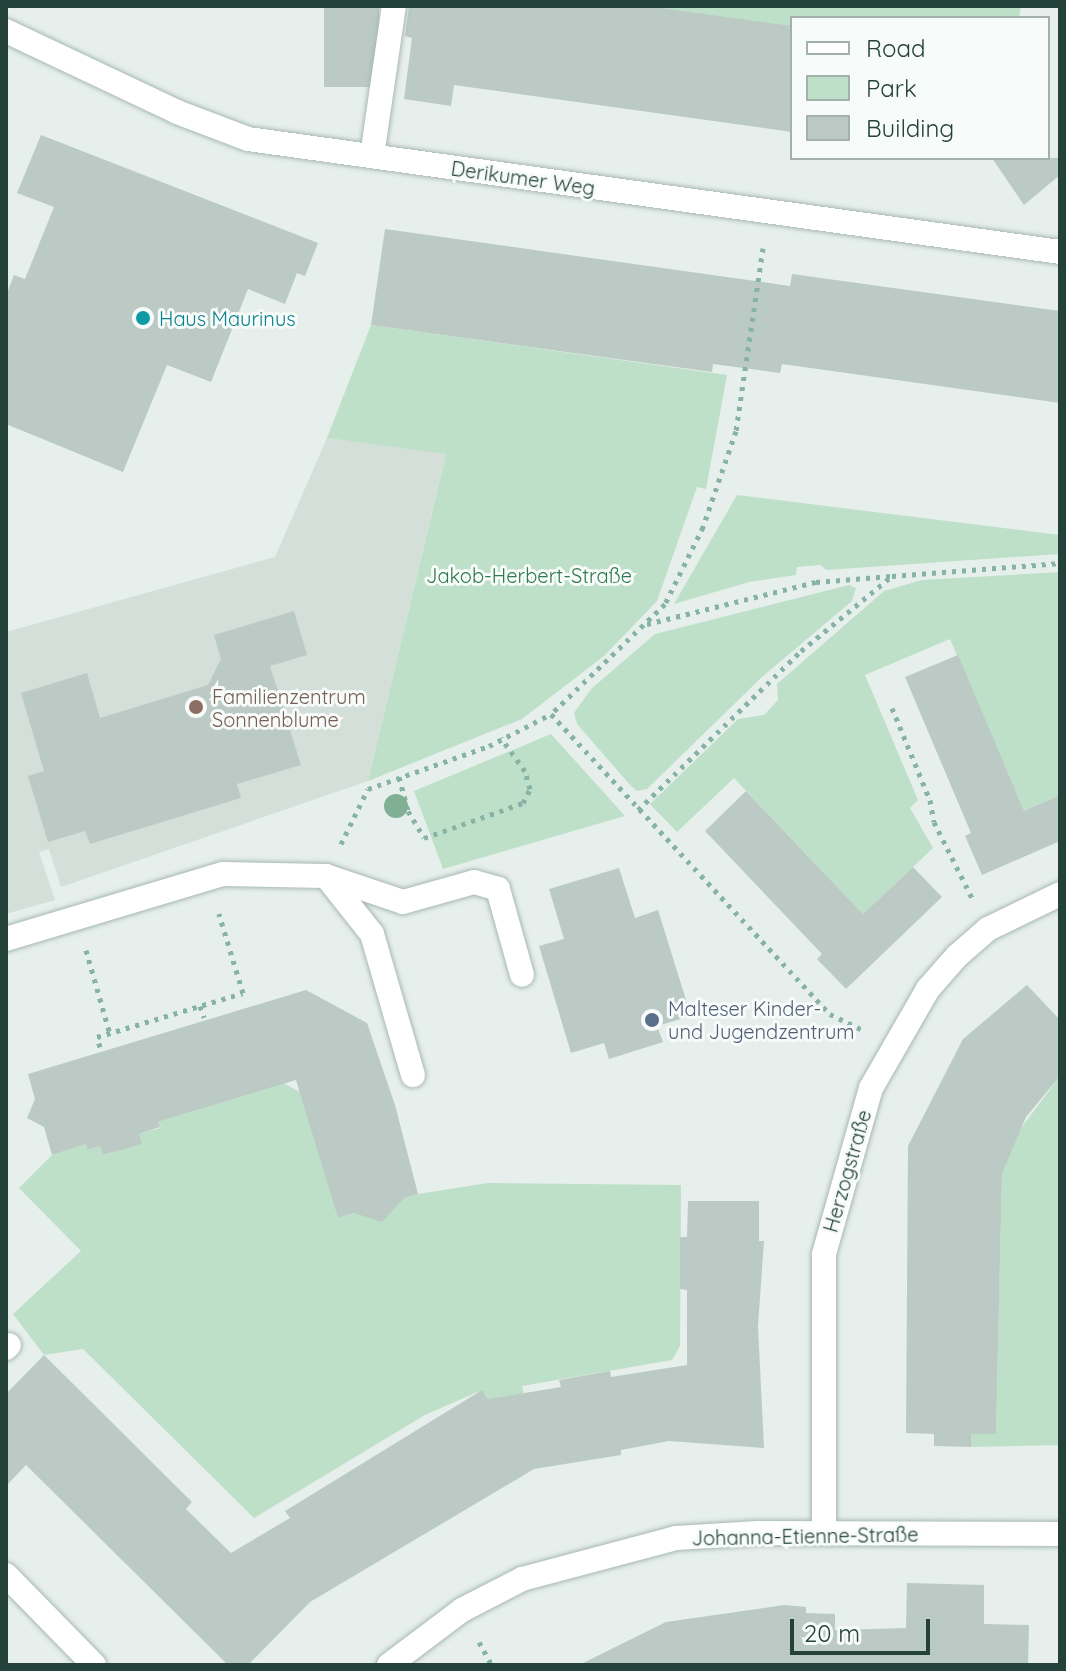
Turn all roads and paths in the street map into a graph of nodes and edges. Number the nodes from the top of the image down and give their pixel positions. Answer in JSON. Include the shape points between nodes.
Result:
{"nodes":[{"id":1,"x":394,"y":6,"type":"edge"},
{"id":2,"x":6,"y":31,"type":"edge"},
{"id":3,"x":372,"y":156,"type":"junction"},
{"id":4,"x":769,"y":212,"type":"junction"},
{"id":5,"x":1060,"y":252,"type":"edge"},
{"id":6,"x":1060,"y":563,"type":"edge"},
{"id":7,"x":892,"y":576,"type":"junction"},
{"id":8,"x":643,"y":625,"type":"junction"},
{"id":9,"x":892,"y":708,"type":"dead end"},
{"id":10,"x":551,"y":714,"type":"junction"},
{"id":11,"x":501,"y":738,"type":"junction"},
{"id":12,"x":399,"y":777,"type":"junction"},
{"id":13,"x":638,"y":810,"type":"junction"},
{"id":14,"x":326,"y":876,"type":"junction"},
{"id":15,"x":209,"y":878,"type":"junction"},
{"id":16,"x":1060,"y":894,"type":"edge"},
{"id":17,"x":77,"y":918,"type":"junction"},
{"id":18,"x":988,"y":929,"type":"junction"},
{"id":19,"x":6,"y":939,"type":"edge"},
{"id":20,"x":522,"y":975,"type":"dead end"},
{"id":21,"x":200,"y":1006,"type":"junction"},
{"id":22,"x":204,"y":1017,"type":"dead end"},
{"id":23,"x":110,"y":1034,"type":"junction"},
{"id":24,"x":892,"y":1045,"type":"junction"},
{"id":25,"x":100,"y":1047,"type":"dead end"},
{"id":26,"x":413,"y":1075,"type":"dead end"},
{"id":27,"x":824,"y":1533,"type":"junction"},
{"id":28,"x":1060,"y":1534,"type":"edge"},
{"id":29,"x":6,"y":1575,"type":"edge"},
{"id":30,"x":94,"y":1665,"type":"edge"},
{"id":31,"x":389,"y":1665,"type":"edge"}],
"edges":[{"from":1,"to":3,"type":"street"},
{"from":2,"to":3,"type":"street","name":"Derikumer Weg","via":[[177,112],[248,139]]},
{"from":3,"to":4,"type":"street","name":"Derikumer Weg"},
{"from":4,"to":5,"type":"street","name":"Derikumer Weg"},
{"from":4,"to":8,"type":"path","via":[[729,463],[665,604]]},
{"from":6,"to":7,"type":"path"},
{"from":7,"to":8,"type":"path","via":[[816,582]]},
{"from":7,"to":13,"type":"path","via":[[801,651]]},
{"from":8,"to":10,"type":"path"},
{"from":9,"to":18,"type":"path","via":[[934,822]]},
{"from":10,"to":11,"type":"path"},
{"from":10,"to":13,"type":"path"},
{"from":11,"to":12,"type":"path"},
{"from":11,"to":12,"type":"path","via":[[525,771],[530,789],[523,803],[424,838],[408,811]]},
{"from":12,"to":14,"type":"path","via":[[368,789]]},
{"from":13,"to":24,"type":"path","via":[[830,1014]]},
{"from":14,"to":15,"type":"street"},
{"from":14,"to":20,"type":"street","via":[[403,902],[474,882],[498,889]]},
{"from":14,"to":26,"type":"street","via":[[372,934]]},
{"from":15,"to":17,"type":"street"},
{"from":15,"to":21,"type":"path","via":[[243,993]]},
{"from":16,"to":18,"type":"street","name":"Herzogstraße"},
{"from":17,"to":19,"type":"street"},
{"from":17,"to":23,"type":"path"},
{"from":18,"to":24,"type":"street","name":"Herzogstraße","via":[[928,989]]},
{"from":21,"to":22,"type":"path"},
{"from":21,"to":23,"type":"path"},
{"from":23,"to":25,"type":"path","via":[[97,1037]]},
{"from":24,"to":27,"type":"street","name":"Herzogstraße","via":[[871,1088],[824,1254]]},
{"from":27,"to":28,"type":"street","name":"Johanna-Etienne-Straße"},
{"from":27,"to":31,"type":"street","name":"Johanna-Etienne-Straße","via":[[676,1538],[571,1562],[522,1579],[462,1610]]},
{"from":29,"to":30,"type":"street"}]}
